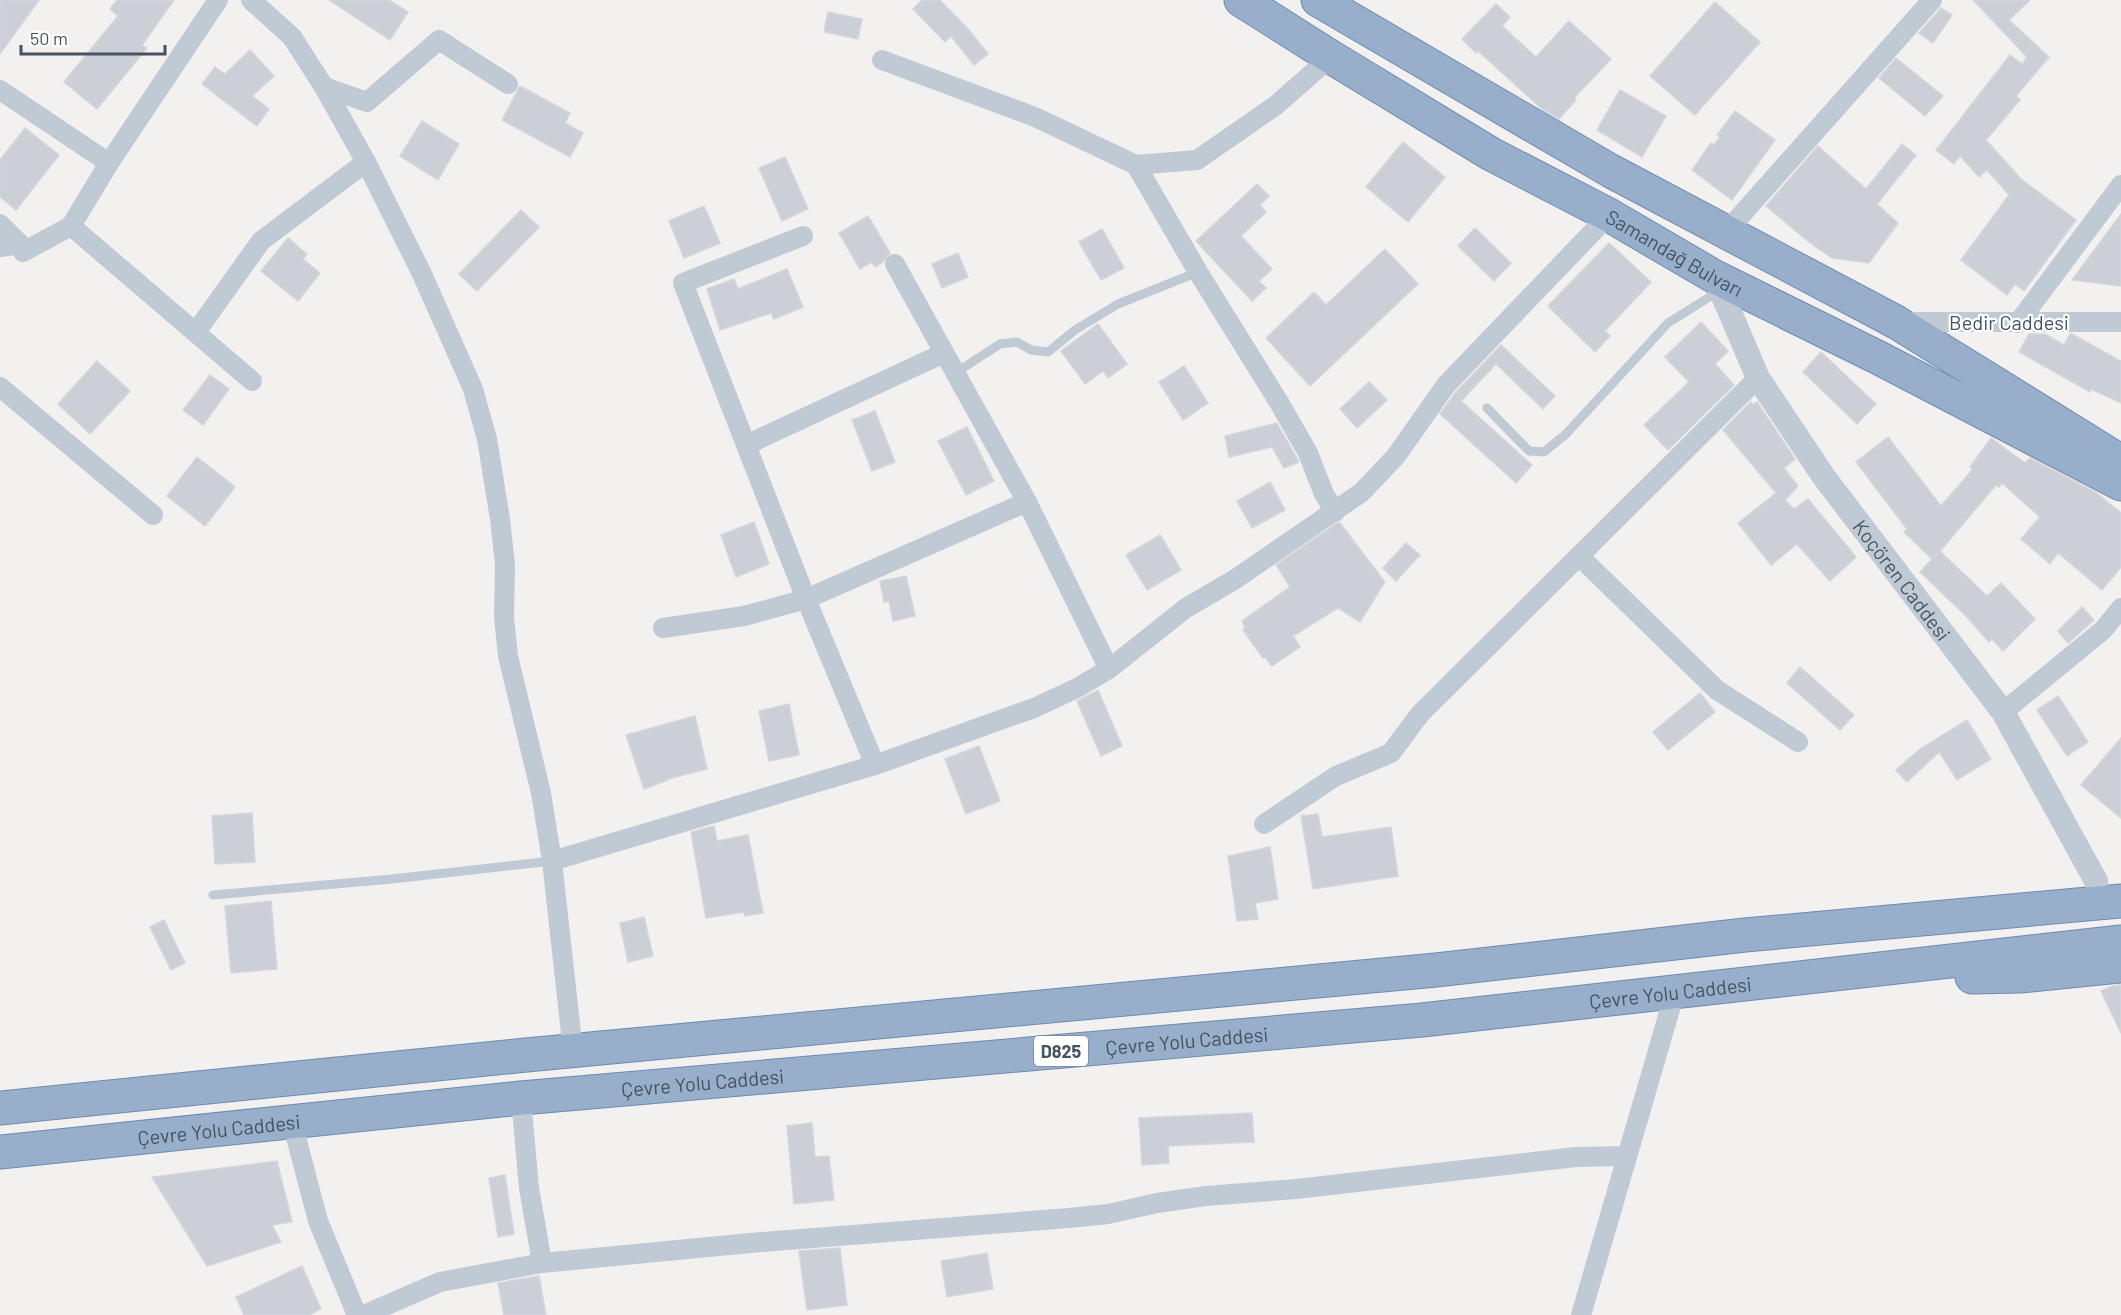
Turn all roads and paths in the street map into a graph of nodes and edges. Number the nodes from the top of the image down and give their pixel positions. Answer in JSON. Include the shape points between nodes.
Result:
{"nodes":[{"id":1,"x":218,"y":0,"type":"edge"},
{"id":2,"x":251,"y":0,"type":"edge"},
{"id":3,"x":1241,"y":0,"type":"edge"},
{"id":4,"x":1318,"y":0,"type":"edge"},
{"id":5,"x":1932,"y":0,"type":"edge"},
{"id":6,"x":1331,"y":57,"type":"junction"},
{"id":7,"x":882,"y":60,"type":"dead end"},
{"id":8,"x":508,"y":84,"type":"dead end"},
{"id":9,"x":324,"y":87,"type":"junction"},
{"id":10,"x":0,"y":90,"type":"edge"},
{"id":11,"x":366,"y":162,"type":"junction"},
{"id":12,"x":109,"y":163,"type":"junction"},
{"id":13,"x":1136,"y":165,"type":"junction"},
{"id":14,"x":2121,"y":185,"type":"edge"},
{"id":15,"x":1609,"y":215,"type":"junction"},
{"id":16,"x":0,"y":224,"type":"edge"},
{"id":17,"x":71,"y":226,"type":"junction"},
{"id":18,"x":1727,"y":231,"type":"junction"},
{"id":19,"x":803,"y":236,"type":"dead end"},
{"id":20,"x":20,"y":244,"type":"junction"},
{"id":21,"x":0,"y":247,"type":"edge"},
{"id":22,"x":895,"y":264,"type":"dead end"},
{"id":23,"x":1198,"y":272,"type":"junction"},
{"id":24,"x":1718,"y":284,"type":"junction"},
{"id":25,"x":1896,"y":322,"type":"junction"},
{"id":26,"x":2121,"y":322,"type":"edge"},
{"id":27,"x":2018,"y":323,"type":"junction"},
{"id":28,"x":196,"y":332,"type":"junction"},
{"id":29,"x":944,"y":353,"type":"junction"},
{"id":30,"x":955,"y":373,"type":"junction"},
{"id":31,"x":1758,"y":378,"type":"junction"},
{"id":32,"x":252,"y":381,"type":"dead end"},
{"id":33,"x":0,"y":387,"type":"edge"},
{"id":34,"x":1486,"y":408,"type":"dead end"},
{"id":35,"x":746,"y":445,"type":"junction"},
{"id":36,"x":2121,"y":462,"type":"edge"},
{"id":37,"x":2121,"y":484,"type":"edge"},
{"id":38,"x":1027,"y":502,"type":"junction"},
{"id":39,"x":1335,"y":512,"type":"junction"},
{"id":40,"x":153,"y":515,"type":"dead end"},
{"id":41,"x":1579,"y":556,"type":"junction"},
{"id":42,"x":806,"y":599,"type":"junction"},
{"id":43,"x":2121,"y":608,"type":"edge"},
{"id":44,"x":663,"y":628,"type":"dead end"},
{"id":45,"x":1109,"y":669,"type":"junction"},
{"id":46,"x":2003,"y":712,"type":"junction"},
{"id":47,"x":1798,"y":742,"type":"dead end"},
{"id":48,"x":875,"y":765,"type":"junction"},
{"id":49,"x":1264,"y":824,"type":"dead end"},
{"id":50,"x":552,"y":861,"type":"junction"},
{"id":51,"x":2113,"y":887,"type":"edge"},
{"id":52,"x":213,"y":895,"type":"dead end"},
{"id":53,"x":2121,"y":942,"type":"edge"},
{"id":54,"x":2121,"y":966,"type":"edge"},
{"id":55,"x":1770,"y":981,"type":"junction"},
{"id":56,"x":1675,"y":992,"type":"junction"},
{"id":57,"x":573,"y":1051,"type":"junction"},
{"id":58,"x":520,"y":1098,"type":"junction"},
{"id":59,"x":0,"y":1108,"type":"edge"},
{"id":60,"x":292,"y":1122,"type":"junction"},
{"id":61,"x":0,"y":1152,"type":"edge"},
{"id":62,"x":1627,"y":1156,"type":"junction"},
{"id":63,"x":542,"y":1263,"type":"junction"},
{"id":64,"x":357,"y":1315,"type":"edge"},
{"id":65,"x":364,"y":1315,"type":"edge"},
{"id":66,"x":1581,"y":1315,"type":"edge"}],
"edges":[{"from":1,"to":12,"type":"street"},
{"from":2,"to":9,"type":"street","via":[[292,37]]},
{"from":3,"to":6,"type":"highway","name":"Samandağ Bulvarı"},
{"from":4,"to":18,"type":"highway","name":"Samandağ Bulvarı","via":[[1611,171]]},
{"from":5,"to":18,"type":"street"},
{"from":6,"to":13,"type":"street","via":[[1275,106],[1197,160]]},
{"from":6,"to":15,"type":"highway","name":"Samandağ Bulvarı","via":[[1491,154]]},
{"from":7,"to":13,"type":"street","via":[[1035,117]]},
{"from":8,"to":9,"type":"street","via":[[439,40],[367,102]]},
{"from":9,"to":11,"type":"street"},
{"from":10,"to":12,"type":"street"},
{"from":11,"to":28,"type":"street","via":[[261,241]]},
{"from":11,"to":50,"type":"street","via":[[474,389],[487,439],[504,554],[508,656],[541,793]]},
{"from":12,"to":17,"type":"street"},
{"from":13,"to":23,"type":"street"},
{"from":14,"to":27,"type":"street"},
{"from":15,"to":24,"type":"highway","name":"Samandağ Bulvarı"},
{"from":15,"to":39,"type":"street","via":[[1446,386],[1396,456],[1362,492]]},
{"from":16,"to":20,"type":"street"},
{"from":17,"to":20,"type":"street","via":[[23,252]]},
{"from":17,"to":28,"type":"street"},
{"from":18,"to":25,"type":"highway","name":"Samandağ Bulvarı"},
{"from":19,"to":35,"type":"street","via":[[683,283]]},
{"from":20,"to":21,"type":"street"},
{"from":22,"to":29,"type":"street"},
{"from":23,"to":30,"type":"lane","via":[[1118,304],[1048,352],[1031,350],[1017,342],[1000,344]]},
{"from":23,"to":39,"type":"street","via":[[1308,453]]},
{"from":24,"to":31,"type":"street","name":"Koçören Caddesi"},
{"from":24,"to":34,"type":"lane","via":[[1668,323],[1566,434],[1544,452],[1529,451]]},
{"from":24,"to":37,"type":"highway","name":"Samandağ Bulvarı","via":[[1879,358]]},
{"from":25,"to":27,"type":"street","name":"Bedir Caddesi"},
{"from":25,"to":36,"type":"highway","name":"Samandağ Bulvarı"},
{"from":26,"to":27,"type":"street","name":"Bedir Caddesi"},
{"from":28,"to":32,"type":"street"},
{"from":29,"to":30,"type":"street"},
{"from":29,"to":35,"type":"street"},
{"from":30,"to":38,"type":"street"},
{"from":31,"to":41,"type":"street"},
{"from":31,"to":46,"type":"street","name":"Koçören Caddesi","via":[[1824,477]]},
{"from":33,"to":40,"type":"street"},
{"from":35,"to":42,"type":"street"},
{"from":38,"to":42,"type":"street"},
{"from":38,"to":45,"type":"street"},
{"from":39,"to":45,"type":"street","via":[[1186,608]]},
{"from":41,"to":47,"type":"street","via":[[1716,690]]},
{"from":41,"to":49,"type":"street","via":[[1420,714],[1391,753],[1336,776]]},
{"from":42,"to":44,"type":"street","via":[[744,616]]},
{"from":42,"to":48,"type":"street"},
{"from":43,"to":46,"type":"street","via":[[2103,630]]},
{"from":45,"to":48,"type":"street","via":[[1034,708]]},
{"from":46,"to":51,"type":"street","name":"Koçören Caddesi"},
{"from":48,"to":50,"type":"street"},
{"from":50,"to":52,"type":"lane"},
{"from":50,"to":57,"type":"street"},
{"from":51,"to":57,"type":"highway","number":"D825","via":[[1745,935],[1424,971]]},
{"from":53,"to":55,"type":"highway","name":"Çevre Yolu Caddesi","number":"D825"},
{"from":54,"to":55,"type":"highway","via":[[2021,976]]},
{"from":55,"to":56,"type":"highway","name":"Çevre Yolu Caddesi","number":"D825"},
{"from":56,"to":58,"type":"highway","name":"Çevre Yolu Caddesi","number":"D825","via":[[1422,1020]]},
{"from":56,"to":62,"type":"street"},
{"from":57,"to":59,"type":"highway","number":"D825"},
{"from":58,"to":60,"type":"highway","name":"Çevre Yolu Caddesi","number":"D825"},
{"from":58,"to":63,"type":"street"},
{"from":60,"to":61,"type":"highway","name":"Çevre Yolu Caddesi","number":"D825"},
{"from":60,"to":64,"type":"street","via":[[318,1221]]},
{"from":62,"to":63,"type":"street","via":[[1576,1157],[1206,1196],[1069,1218]]},
{"from":62,"to":66,"type":"street"},
{"from":63,"to":65,"type":"street","via":[[441,1282]]}]}
